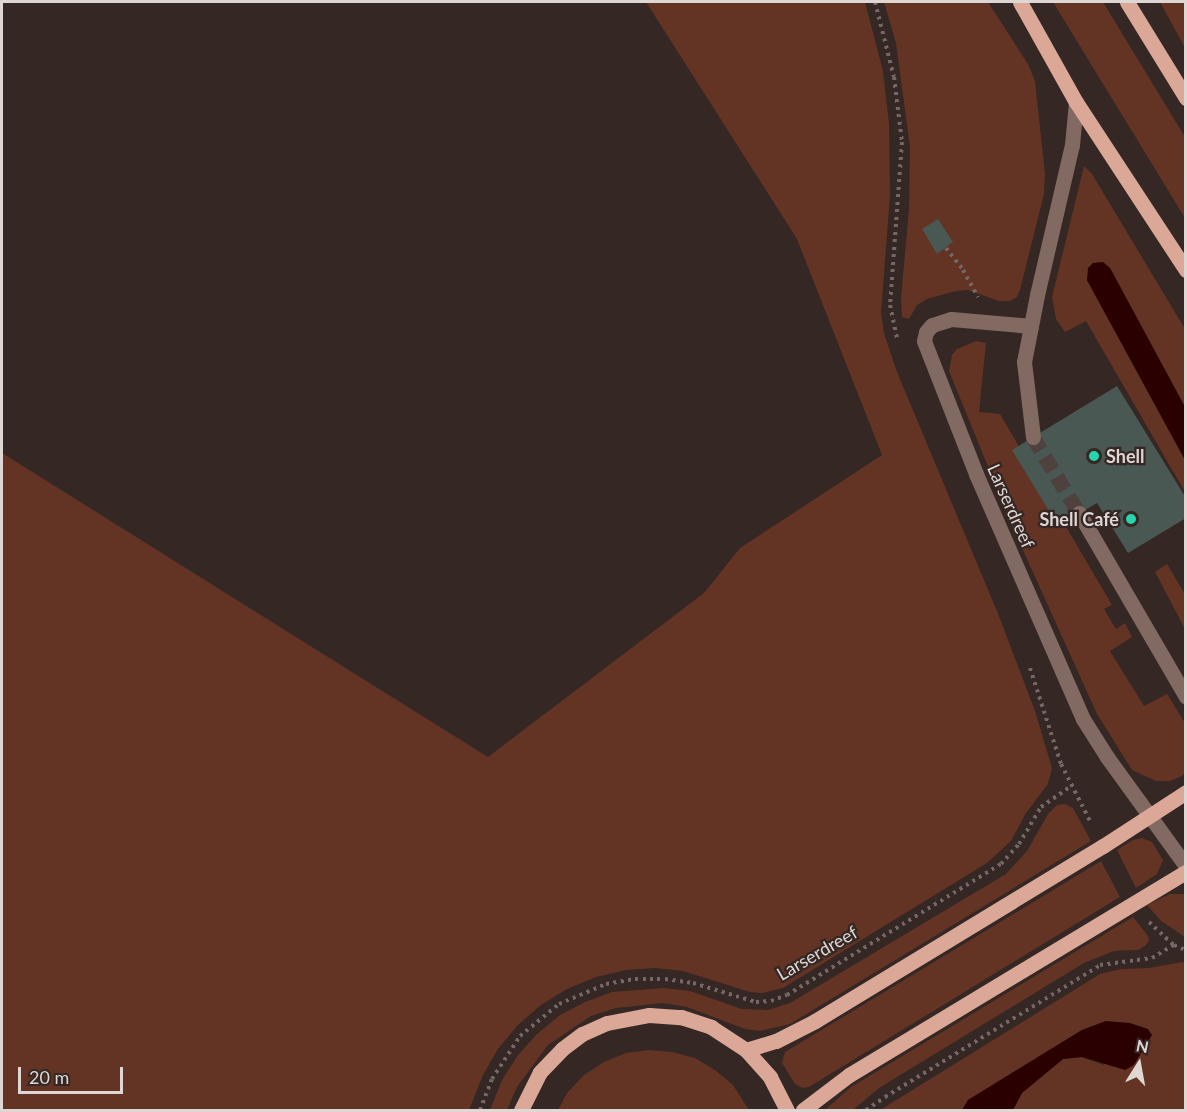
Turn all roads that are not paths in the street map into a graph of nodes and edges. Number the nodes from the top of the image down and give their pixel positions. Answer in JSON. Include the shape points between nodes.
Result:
{"nodes":[{"id":1,"x":1020,"y":2,"type":"edge"},
{"id":2,"x":1127,"y":2,"type":"edge"},
{"id":3,"x":1185,"y":98,"type":"edge"},
{"id":4,"x":1076,"y":102,"type":"junction"},
{"id":5,"x":1185,"y":270,"type":"edge"},
{"id":6,"x":1031,"y":326,"type":"junction"},
{"id":7,"x":1033,"y":437,"type":"tunnel mouth"},
{"id":8,"x":1079,"y":513,"type":"tunnel mouth"},
{"id":9,"x":1185,"y":697,"type":"edge"},
{"id":10,"x":1185,"y":792,"type":"edge"},
{"id":11,"x":1149,"y":816,"type":"junction"},
{"id":12,"x":1185,"y":866,"type":"edge"},
{"id":13,"x":1185,"y":872,"type":"edge"},
{"id":14,"x":746,"y":1050,"type":"junction"},
{"id":15,"x":521,"y":1110,"type":"edge"},
{"id":16,"x":787,"y":1110,"type":"edge"},
{"id":17,"x":803,"y":1110,"type":"edge"}],
"edges":[{"from":1,"to":4,"type":"main road"},
{"from":2,"to":3,"type":"main road"},
{"from":4,"to":5,"type":"main road"},
{"from":4,"to":6,"type":"street","via":[[1072,145]]},
{"from":6,"to":7,"type":"street","via":[[1024,362]]},
{"from":6,"to":11,"type":"street","name":"Larserdreef","via":[[970,319],[944,321],[929,327],[924,341],[976,474],[1083,719]]},
{"from":8,"to":9,"type":"street"},
{"from":10,"to":11,"type":"main road"},
{"from":11,"to":12,"type":"street","name":"Larserdreef"},
{"from":11,"to":14,"type":"main road","via":[[816,1022]]},
{"from":13,"to":17,"type":"main road","via":[[849,1075]]},
{"from":14,"to":15,"type":"main road","via":[[711,1027],[681,1017],[649,1015],[607,1023],[562,1049],[540,1072]]},
{"from":14,"to":16,"type":"main road","via":[[770,1077]]}]}
